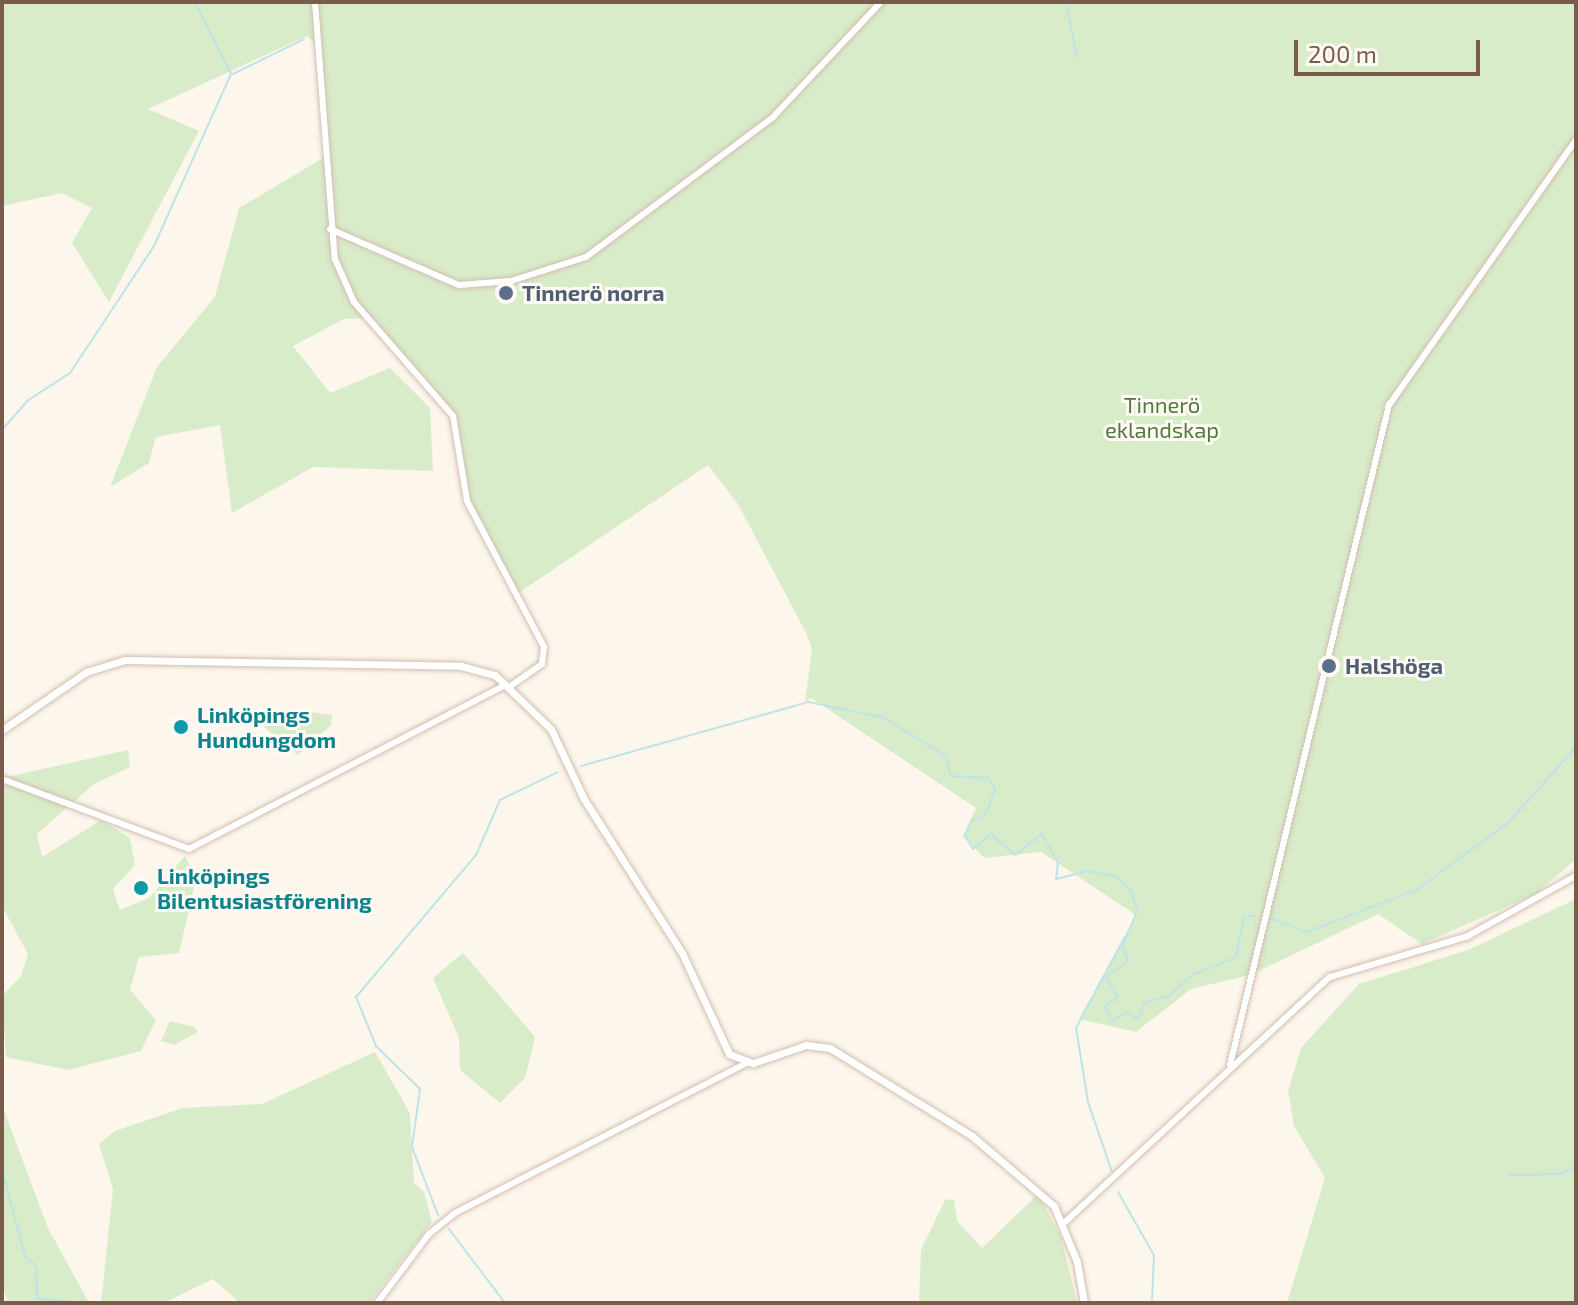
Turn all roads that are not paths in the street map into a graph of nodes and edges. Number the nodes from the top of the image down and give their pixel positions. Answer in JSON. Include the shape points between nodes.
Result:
{"nodes":[{"id":1,"x":315,"y":2,"type":"edge"},
{"id":2,"x":881,"y":2,"type":"edge"},
{"id":3,"x":1576,"y":140,"type":"edge"},
{"id":4,"x":330,"y":229,"type":"junction"},
{"id":5,"x":511,"y":684,"type":"junction"},
{"id":6,"x":2,"y":730,"type":"edge"},
{"id":7,"x":2,"y":779,"type":"edge"},
{"id":8,"x":1576,"y":876,"type":"edge"},
{"id":9,"x":747,"y":1063,"type":"junction"},
{"id":10,"x":1230,"y":1065,"type":"junction"},
{"id":11,"x":1064,"y":1223,"type":"junction"},
{"id":12,"x":377,"y":1303,"type":"edge"},
{"id":13,"x":1084,"y":1303,"type":"edge"}],
"edges":[{"from":1,"to":4,"type":"street"},
{"from":2,"to":4,"type":"street","via":[[773,117],[586,257],[511,281],[459,285]]},
{"from":3,"to":10,"type":"street","via":[[1389,405]]},
{"from":4,"to":5,"type":"street","via":[[354,302],[440,395],[457,427],[467,501],[544,647],[542,664]]},
{"from":5,"to":6,"type":"street","via":[[461,666],[125,660],[86,672]]},
{"from":5,"to":7,"type":"street","via":[[189,849]]},
{"from":5,"to":9,"type":"street","via":[[551,729],[584,799],[682,953],[729,1054]]},
{"from":8,"to":10,"type":"street","via":[[1468,936],[1330,977]]},
{"from":9,"to":11,"type":"street","via":[[806,1045],[835,1051],[972,1136],[1039,1188]]},
{"from":9,"to":12,"type":"street","via":[[455,1213],[429,1234]]},
{"from":10,"to":11,"type":"street"},
{"from":11,"to":13,"type":"street"}]}
